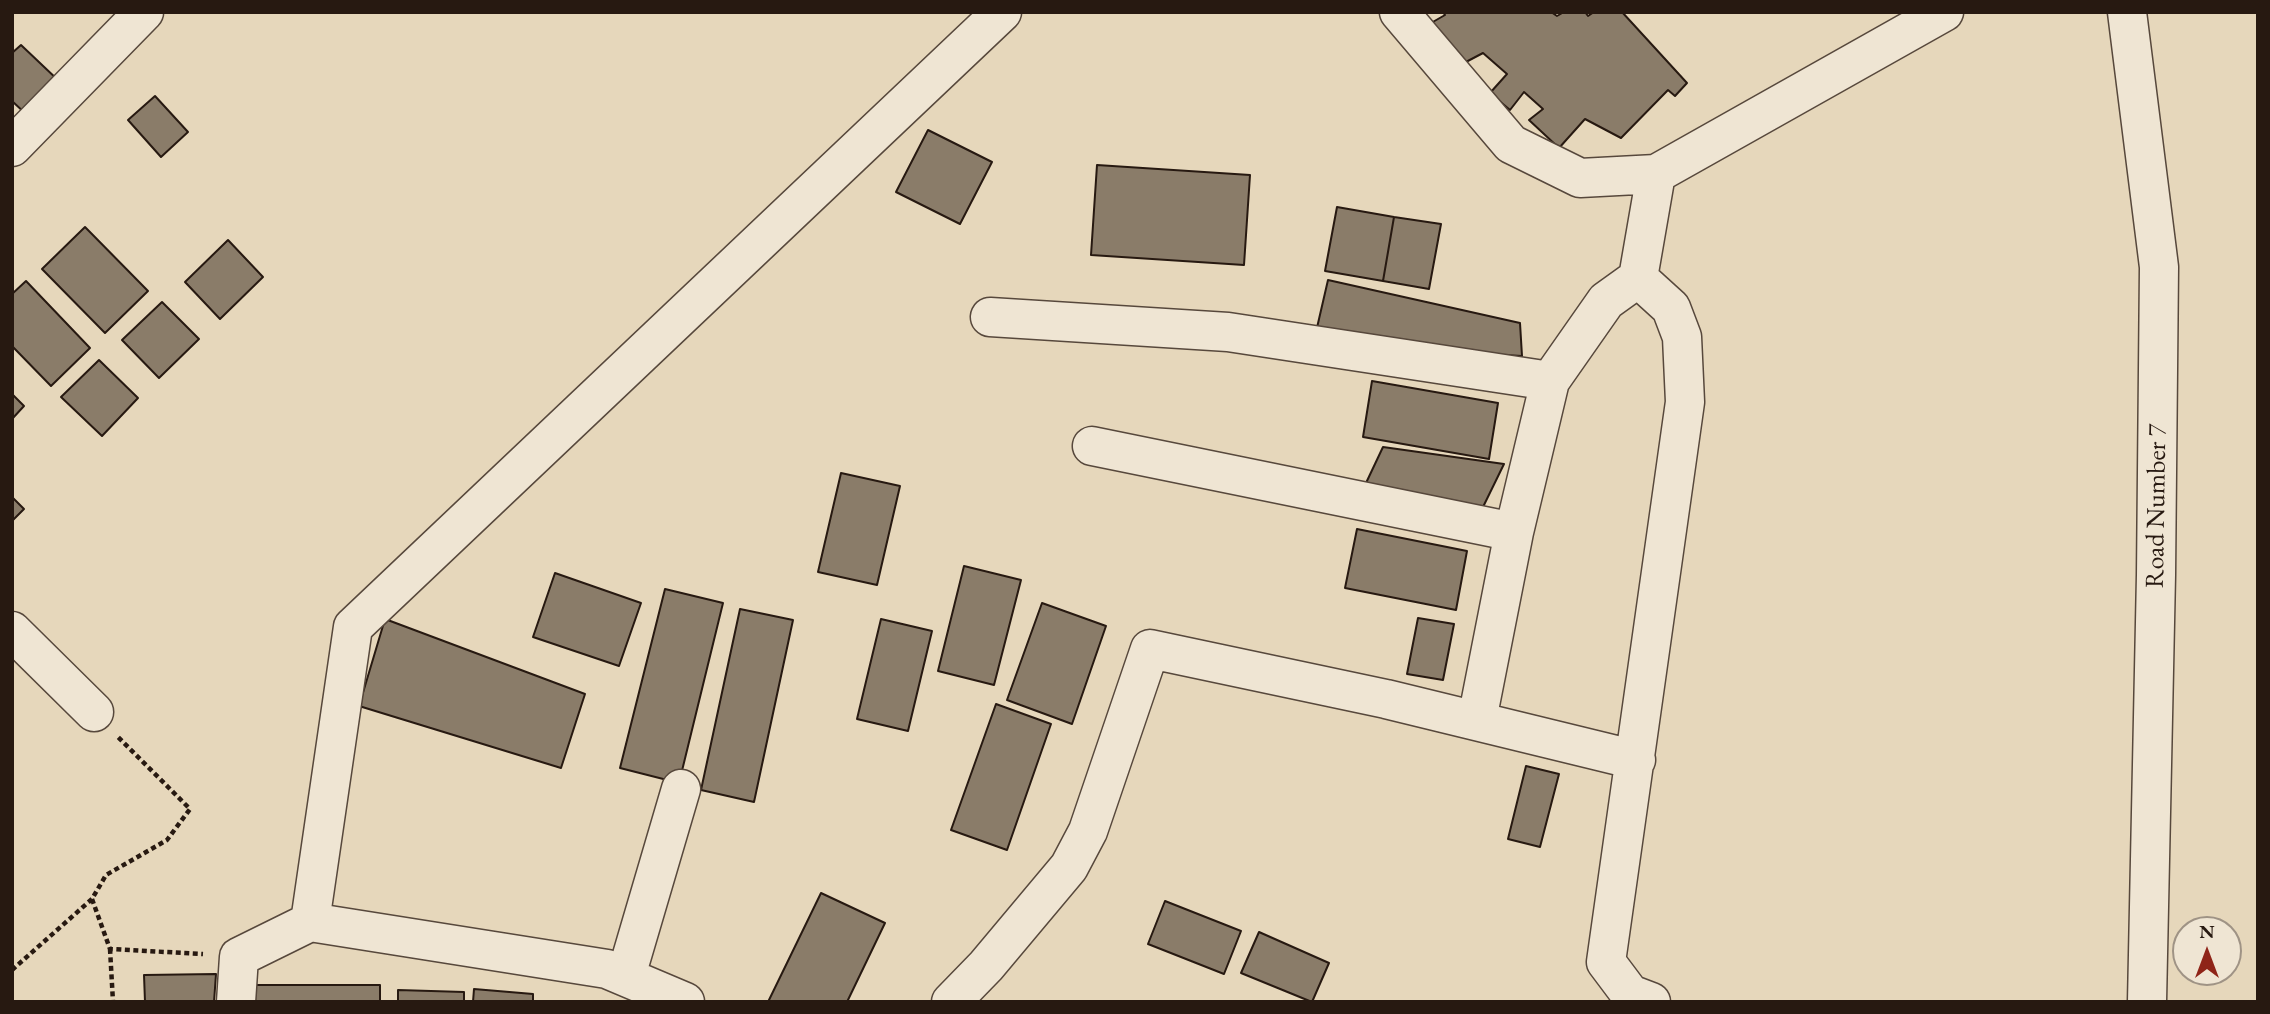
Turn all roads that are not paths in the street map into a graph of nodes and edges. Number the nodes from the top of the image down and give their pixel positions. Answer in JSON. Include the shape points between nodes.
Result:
{"nodes":[{"id":1,"x":144,"y":12,"type":"edge"},
{"id":2,"x":1002,"y":12,"type":"edge"},
{"id":3,"x":1399,"y":12,"type":"edge"},
{"id":4,"x":1944,"y":12,"type":"edge"},
{"id":5,"x":2127,"y":12,"type":"edge"},
{"id":6,"x":12,"y":146,"type":"edge"},
{"id":7,"x":1656,"y":174,"type":"junction"},
{"id":8,"x":1638,"y":278,"type":"junction"},
{"id":9,"x":990,"y":317,"type":"dead end"},
{"id":10,"x":1550,"y":381,"type":"junction"},
{"id":11,"x":1092,"y":446,"type":"dead end"},
{"id":12,"x":1514,"y":532,"type":"junction"},
{"id":13,"x":12,"y":631,"type":"edge"},
{"id":14,"x":94,"y":712,"type":"dead end"},
{"id":15,"x":1477,"y":720,"type":"junction"},
{"id":16,"x":1636,"y":760,"type":"junction"},
{"id":17,"x":681,"y":789,"type":"dead end"},
{"id":18,"x":310,"y":922,"type":"junction"},
{"id":19,"x":626,"y":976,"type":"junction"},
{"id":20,"x":236,"y":1002,"type":"edge"},
{"id":21,"x":685,"y":1002,"type":"edge"},
{"id":22,"x":951,"y":1002,"type":"edge"},
{"id":23,"x":1651,"y":1002,"type":"edge"},
{"id":24,"x":2147,"y":1002,"type":"edge"}],
"edges":[{"from":1,"to":6,"type":"street"},
{"from":2,"to":18,"type":"street","via":[[353,627]]},
{"from":3,"to":7,"type":"street","via":[[1511,144],[1580,177]]},
{"from":4,"to":7,"type":"street"},
{"from":5,"to":24,"type":"street","name":"Road Number 7","via":[[2159,267]]},
{"from":7,"to":8,"type":"street"},
{"from":8,"to":10,"type":"street","via":[[1606,300]]},
{"from":8,"to":16,"type":"street","via":[[1675,318],[1682,337],[1685,402]]},
{"from":9,"to":10,"type":"street","via":[[1228,332]]},
{"from":10,"to":12,"type":"street"},
{"from":11,"to":12,"type":"street"},
{"from":12,"to":15,"type":"street"},
{"from":13,"to":14,"type":"street"},
{"from":15,"to":16,"type":"street"},
{"from":15,"to":22,"type":"street","via":[[1150,649],[1088,831],[1069,867]]},
{"from":16,"to":23,"type":"street","via":[[1606,962],[1630,994]]},
{"from":17,"to":19,"type":"street"},
{"from":18,"to":19,"type":"street","via":[[474,946]]},
{"from":18,"to":20,"type":"street","via":[[239,957]]},
{"from":19,"to":21,"type":"street"}]}
